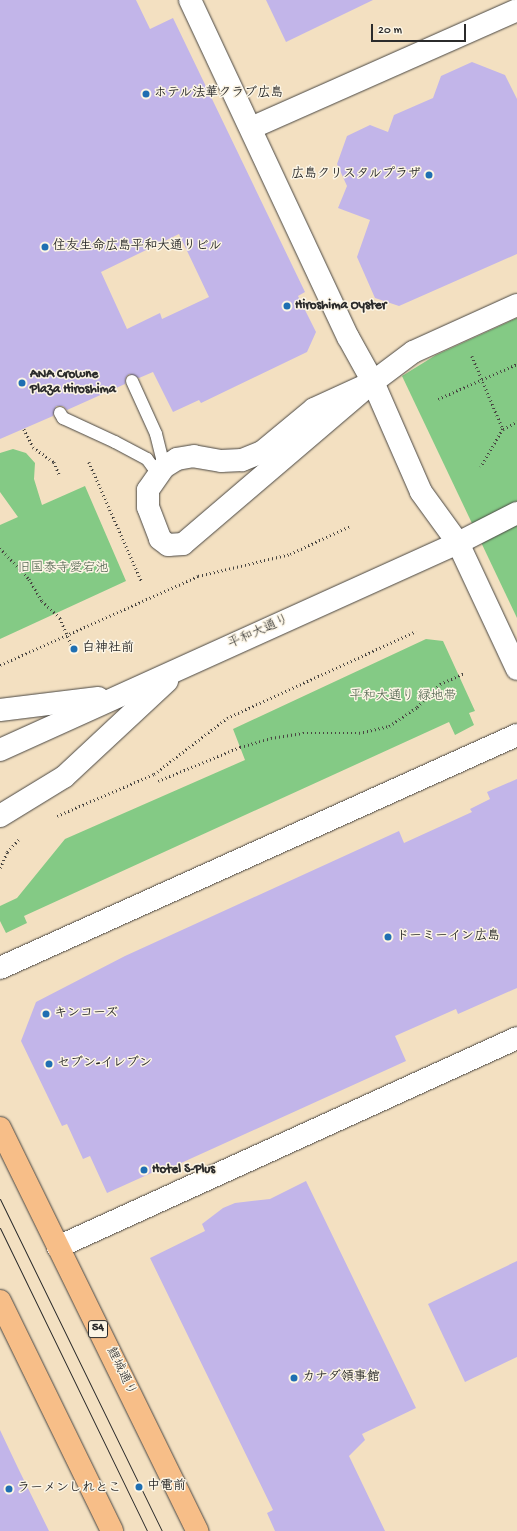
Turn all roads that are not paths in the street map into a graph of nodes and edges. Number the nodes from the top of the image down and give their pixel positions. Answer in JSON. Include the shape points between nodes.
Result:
{"nodes":[{"id":1,"x":190,"y":0,"type":"edge"},
{"id":2,"x":517,"y":10,"type":"edge"},
{"id":3,"x":251,"y":128,"type":"junction"},
{"id":4,"x":517,"y":305,"type":"edge"},
{"id":5,"x":132,"y":381,"type":"dead end"},
{"id":6,"x":373,"y":382,"type":"junction"},
{"id":7,"x":60,"y":413,"type":"dead end"},
{"id":8,"x":161,"y":470,"type":"junction"},
{"id":9,"x":517,"y":513,"type":"edge"},
{"id":10,"x":458,"y":543,"type":"junction"},
{"id":11,"x":181,"y":668,"type":"junction"},
{"id":12,"x":517,"y":668,"type":"edge"},
{"id":13,"x":120,"y":696,"type":"junction"},
{"id":14,"x":0,"y":710,"type":"edge"},
{"id":15,"x":517,"y":735,"type":"edge"},
{"id":16,"x":0,"y":750,"type":"edge"},
{"id":17,"x":0,"y":816,"type":"edge"},
{"id":18,"x":0,"y":968,"type":"edge"},
{"id":19,"x":517,"y":1038,"type":"edge"},
{"id":20,"x":0,"y":1128,"type":"edge"},
{"id":21,"x":58,"y":1247,"type":"junction"},
{"id":22,"x":0,"y":1300,"type":"edge"},
{"id":23,"x":112,"y":1531,"type":"edge"},
{"id":24,"x":197,"y":1531,"type":"edge"}],
"edges":[{"from":1,"to":3,"type":"street"},
{"from":2,"to":3,"type":"street"},
{"from":3,"to":6,"type":"street","via":[[348,337]]},
{"from":4,"to":6,"type":"street","via":[[413,352]]},
{"from":5,"to":8,"type":"lane","via":[[156,434]]},
{"from":6,"to":8,"type":"street","via":[[314,409],[262,452],[242,460],[221,461],[188,457],[177,459]]},
{"from":6,"to":8,"type":"street","via":[[183,544],[168,545],[160,539],[148,507],[148,490]]},
{"from":6,"to":10,"type":"street","via":[[421,492]]},
{"from":7,"to":8,"type":"lane","via":[[63,418],[116,442]]},
{"from":9,"to":10,"type":"street","name":"平和大通り"},
{"from":10,"to":11,"type":"street","name":"平和大通り"},
{"from":10,"to":12,"type":"street"},
{"from":11,"to":13,"type":"street","name":"平和大通り"},
{"from":11,"to":17,"type":"street","via":[[64,777]]},
{"from":13,"to":14,"type":"street"},
{"from":13,"to":16,"type":"street","name":"平和大通り"},
{"from":15,"to":18,"type":"street"},
{"from":19,"to":21,"type":"street"},
{"from":20,"to":21,"type":"highway","name":"鯉城通り","number":"54"},
{"from":21,"to":24,"type":"highway","name":"鯉城通り","number":"54"},
{"from":22,"to":23,"type":"highway"}]}
